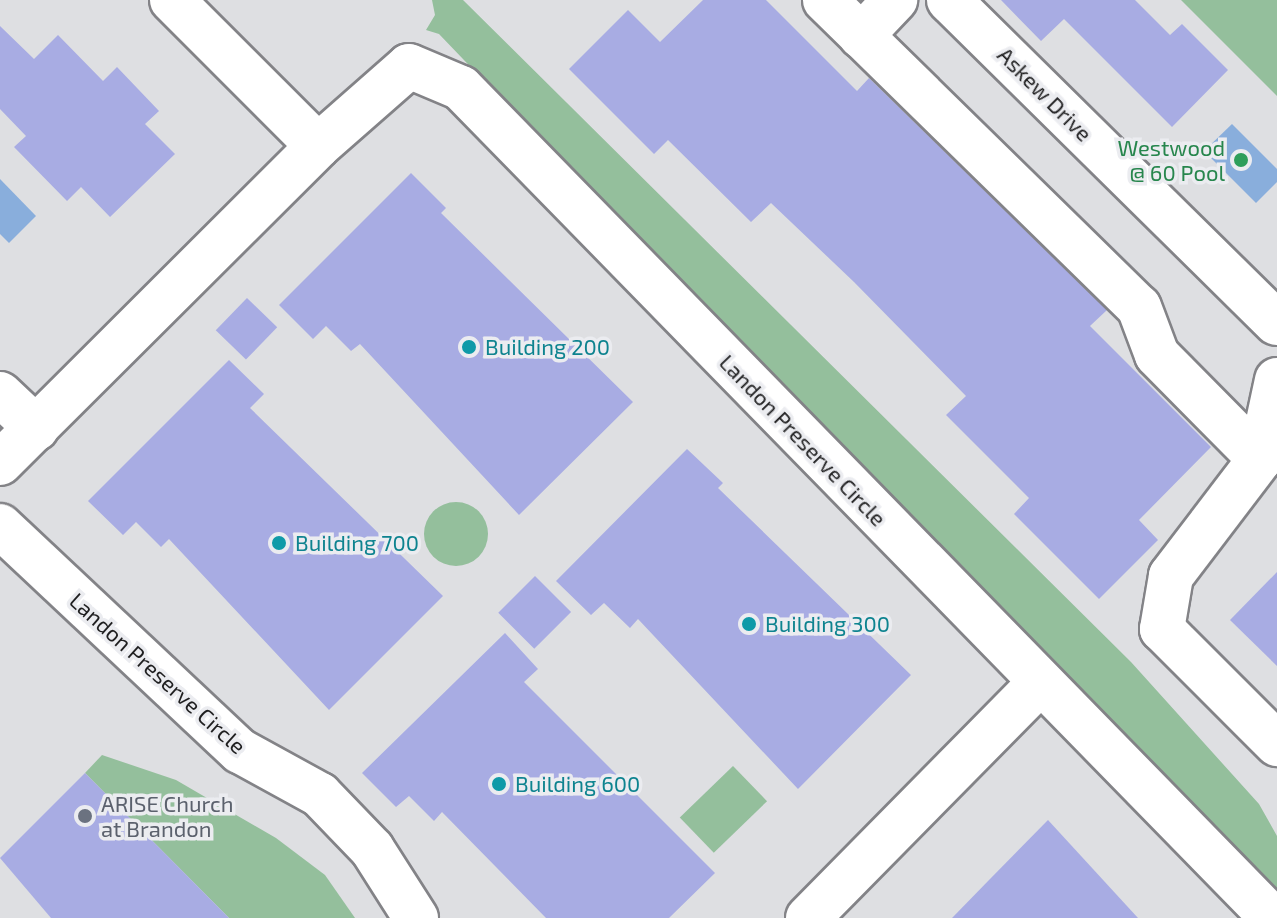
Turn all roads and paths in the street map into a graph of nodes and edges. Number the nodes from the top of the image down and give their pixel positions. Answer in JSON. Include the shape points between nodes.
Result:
{"nodes":[{"id":1,"x":172,"y":0,"type":"edge"},
{"id":2,"x":825,"y":0,"type":"edge"},
{"id":3,"x":895,"y":0,"type":"edge"},
{"id":4,"x":949,"y":0,"type":"edge"},
{"id":5,"x":861,"y":36,"type":"junction"},
{"id":6,"x":318,"y":146,"type":"junction"},
{"id":7,"x":1277,"y":323,"type":"edge"},
{"id":8,"x":1277,"y":380,"type":"edge"},
{"id":9,"x":0,"y":394,"type":"edge"},
{"id":10,"x":36,"y":428,"type":"junction"},
{"id":11,"x":1260,"y":459,"type":"junction"},
{"id":12,"x":0,"y":463,"type":"edge"},
{"id":13,"x":0,"y":526,"type":"edge"},
{"id":14,"x":1040,"y":683,"type":"junction"},
{"id":15,"x":1277,"y":744,"type":"edge"},
{"id":16,"x":416,"y":918,"type":"edge"},
{"id":17,"x":808,"y":918,"type":"edge"},
{"id":18,"x":1272,"y":918,"type":"edge"}],
"edges":[{"from":1,"to":6,"type":"street"},
{"from":2,"to":5,"type":"street"},
{"from":3,"to":5,"type":"street"},
{"from":4,"to":7,"type":"street","name":"Askew Drive"},
{"from":5,"to":11,"type":"street","via":[[1139,307],[1157,355]]},
{"from":6,"to":10,"type":"street","name":"Landon Preserve Circle"},
{"from":6,"to":14,"type":"street","name":"Landon Preserve Circle","via":[[409,66],[461,88]]},
{"from":8,"to":11,"type":"street"},
{"from":9,"to":10,"type":"street"},
{"from":10,"to":12,"type":"street","name":"Landon Preserve Circle"},
{"from":11,"to":15,"type":"street","via":[[1171,576],[1162,629]]},
{"from":13,"to":16,"type":"street","name":"Landon Preserve Circle","via":[[240,751],[320,795],[372,849]]},
{"from":14,"to":17,"type":"street"},
{"from":14,"to":18,"type":"street","name":"Landon Preserve Circle"}]}
